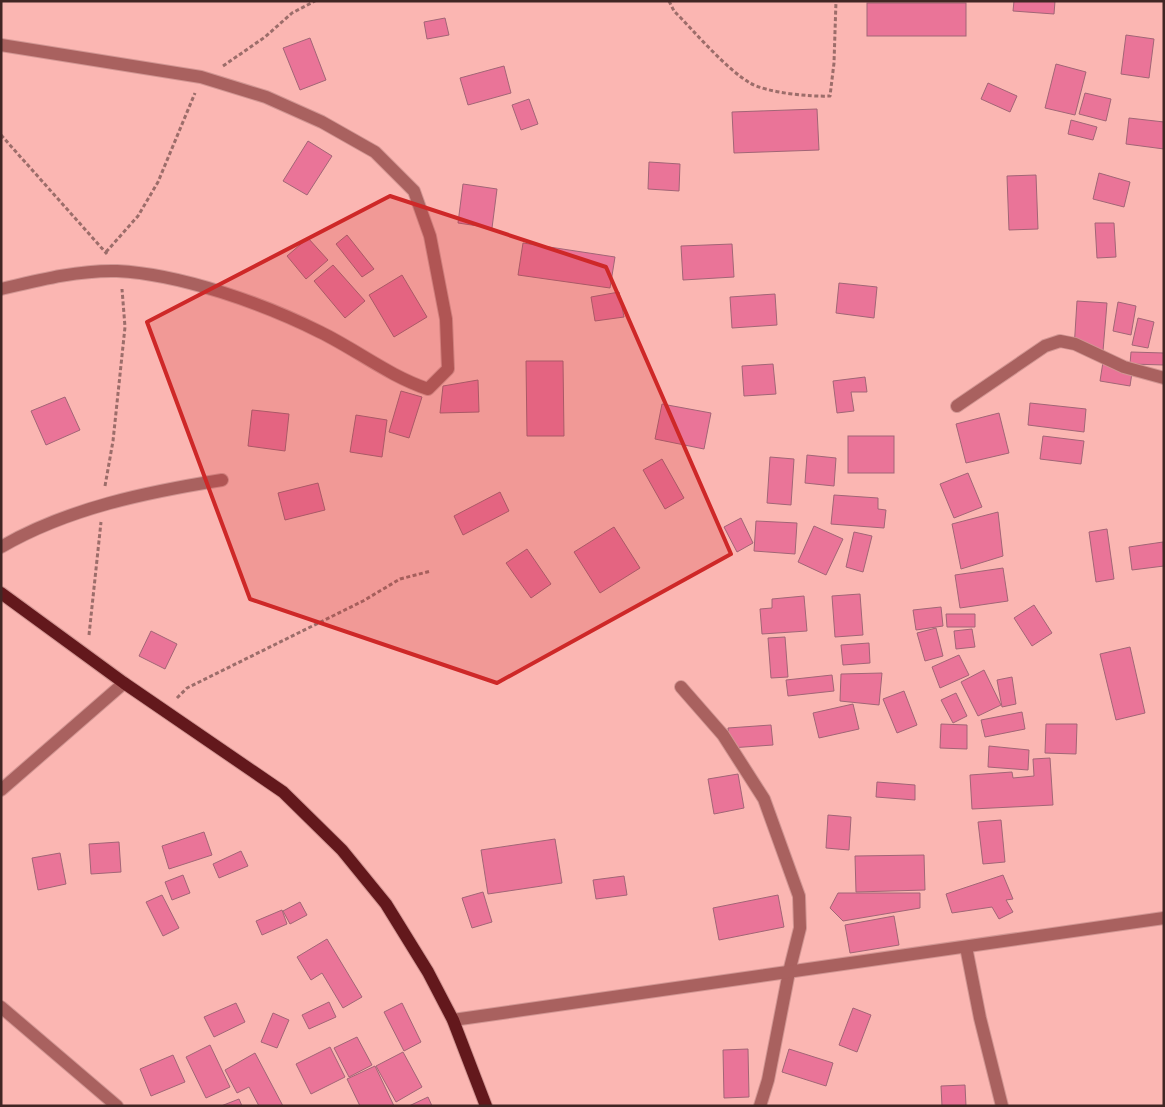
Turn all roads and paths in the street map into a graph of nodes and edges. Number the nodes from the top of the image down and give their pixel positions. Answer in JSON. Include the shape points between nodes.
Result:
{"nodes":[{"id":1,"x":316,"y":1,"type":"edge"},
{"id":2,"x":669,"y":1,"type":"edge"},
{"id":3,"x":836,"y":1,"type":"edge"},
{"id":4,"x":1,"y":44,"type":"edge"},
{"id":5,"x":201,"y":77,"type":"junction"},
{"id":6,"x":1,"y":135,"type":"edge"},
{"id":7,"x":106,"y":252,"type":"junction"},
{"id":8,"x":118,"y":271,"type":"junction"},
{"id":9,"x":1,"y":289,"type":"edge"},
{"id":10,"x":1164,"y":378,"type":"edge"},
{"id":11,"x":957,"y":406,"type":"dead end"},
{"id":12,"x":222,"y":480,"type":"dead end"},
{"id":13,"x":102,"y":506,"type":"junction"},
{"id":14,"x":1,"y":547,"type":"edge"},
{"id":15,"x":431,"y":571,"type":"dead end"},
{"id":16,"x":1,"y":593,"type":"edge"},
{"id":17,"x":87,"y":656,"type":"junction"},
{"id":18,"x":124,"y":683,"type":"junction"},
{"id":19,"x":682,"y":687,"type":"dead end"},
{"id":20,"x":164,"y":710,"type":"junction"},
{"id":21,"x":1,"y":790,"type":"edge"},
{"id":22,"x":1164,"y":918,"type":"edge"},
{"id":23,"x":966,"y":947,"type":"junction"},
{"id":24,"x":789,"y":972,"type":"junction"},
{"id":25,"x":1,"y":1007,"type":"edge"},
{"id":26,"x":453,"y":1020,"type":"junction"},
{"id":27,"x":117,"y":1106,"type":"edge"},
{"id":28,"x":486,"y":1106,"type":"edge"},
{"id":29,"x":760,"y":1106,"type":"edge"},
{"id":30,"x":1002,"y":1106,"type":"edge"}],
"edges":[{"from":1,"to":5,"type":"path","via":[[292,14],[233,61]]},
{"from":2,"to":3,"type":"path","via":[[680,18],[751,84],[802,97],[830,96]]},
{"from":4,"to":5,"type":"street"},
{"from":5,"to":7,"type":"path","via":[[158,182],[138,216]]},
{"from":5,"to":8,"type":"street","via":[[266,97],[322,122],[375,152],[414,191],[430,236],[446,319],[448,369],[428,389],[407,382],[320,332],[257,305],[192,283]]},
{"from":6,"to":7,"type":"path"},
{"from":7,"to":8,"type":"path"},
{"from":8,"to":9,"type":"street","via":[[57,275]]},
{"from":8,"to":13,"type":"path","via":[[125,327],[113,441]]},
{"from":10,"to":11,"type":"street","via":[[1124,367],[1075,344],[1060,341],[1045,346]]},
{"from":12,"to":13,"type":"street","via":[[150,491]]},
{"from":13,"to":14,"type":"street","via":[[21,535]]},
{"from":13,"to":17,"type":"path"},
{"from":15,"to":20,"type":"path","via":[[400,578],[363,601],[202,680],[187,688]]},
{"from":16,"to":17,"type":"main road"},
{"from":17,"to":18,"type":"main road"},
{"from":18,"to":20,"type":"main road"},
{"from":18,"to":21,"type":"street"},
{"from":19,"to":24,"type":"street","via":[[723,735],[764,798],[799,896],[800,928]]},
{"from":20,"to":26,"type":"main road","via":[[283,792],[342,850],[386,904]]},
{"from":22,"to":23,"type":"street"},
{"from":23,"to":24,"type":"street"},
{"from":23,"to":30,"type":"street"},
{"from":24,"to":26,"type":"street"},
{"from":24,"to":29,"type":"street"},
{"from":25,"to":27,"type":"street"},
{"from":26,"to":28,"type":"main road"}]}
